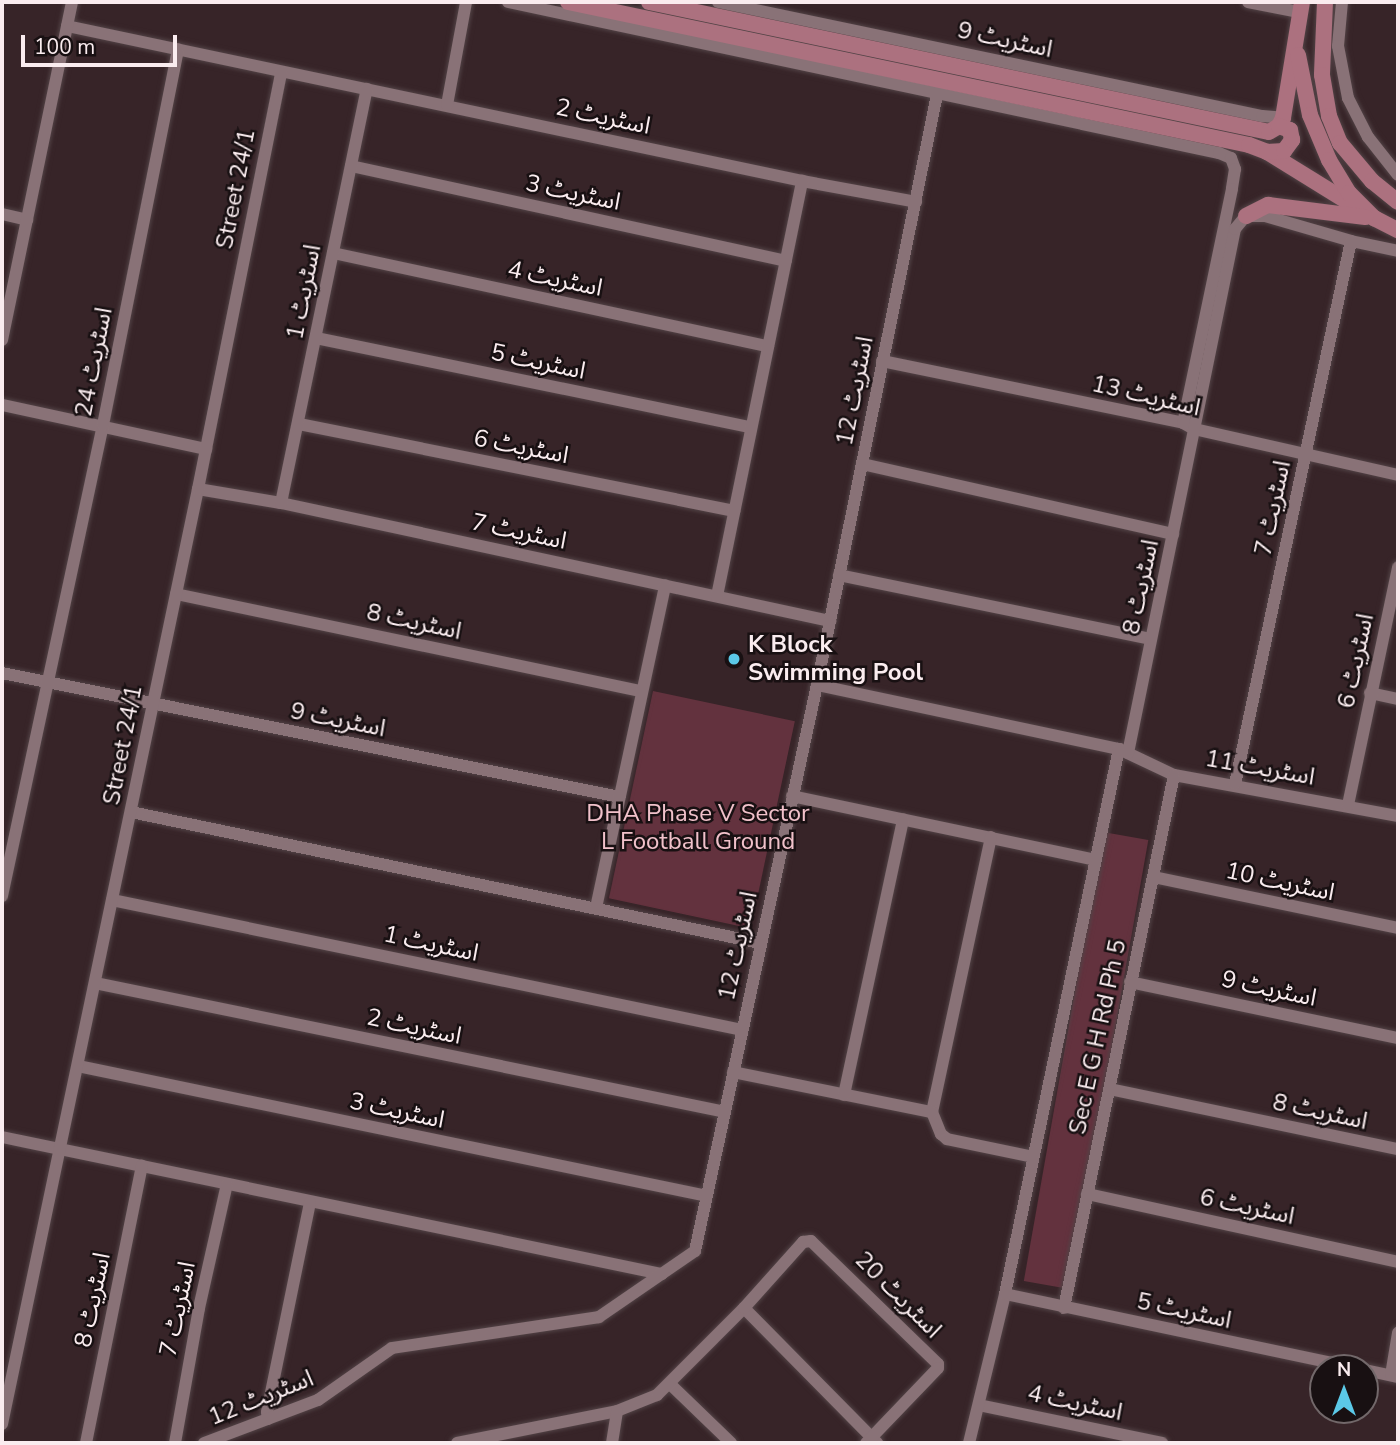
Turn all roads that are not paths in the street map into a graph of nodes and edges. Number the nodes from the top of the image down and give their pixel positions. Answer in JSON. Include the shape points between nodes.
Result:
{"nodes":[{"id":1,"x":72,"y":2,"type":"edge"},
{"id":2,"x":466,"y":2,"type":"edge"},
{"id":3,"x":508,"y":2,"type":"edge"},
{"id":4,"x":568,"y":2,"type":"edge"},
{"id":5,"x":649,"y":2,"type":"edge"},
{"id":6,"x":718,"y":2,"type":"edge"},
{"id":7,"x":1248,"y":2,"type":"edge"},
{"id":8,"x":1325,"y":2,"type":"edge"},
{"id":9,"x":1342,"y":2,"type":"edge"},
{"id":10,"x":1300,"y":7,"type":"edge"},
{"id":11,"x":67,"y":26,"type":"junction"},
{"id":12,"x":1296,"y":47,"type":"junction"},
{"id":13,"x":178,"y":49,"type":"junction"},
{"id":14,"x":281,"y":72,"type":"junction"},
{"id":15,"x":939,"y":87,"type":"junction"},
{"id":16,"x":367,"y":89,"type":"junction"},
{"id":17,"x":447,"y":105,"type":"junction"},
{"id":18,"x":1281,"y":122,"type":"junction"},
{"id":19,"x":1267,"y":152,"type":"junction"},
{"id":20,"x":351,"y":166,"type":"junction"},
{"id":21,"x":1398,"y":175,"type":"edge"},
{"id":22,"x":802,"y":181,"type":"junction"},
{"id":23,"x":915,"y":202,"type":"junction"},
{"id":24,"x":1398,"y":202,"type":"edge"},
{"id":25,"x":2,"y":214,"type":"edge"},
{"id":26,"x":1246,"y":216,"type":"junction"},
{"id":27,"x":1374,"y":218,"type":"junction"},
{"id":28,"x":27,"y":220,"type":"junction"},
{"id":29,"x":1398,"y":230,"type":"edge"},
{"id":30,"x":1351,"y":241,"type":"junction"},
{"id":31,"x":1398,"y":251,"type":"edge"},
{"id":32,"x":333,"y":253,"type":"junction"},
{"id":33,"x":786,"y":261,"type":"junction"},
{"id":34,"x":316,"y":338,"type":"junction"},
{"id":35,"x":2,"y":340,"type":"edge"},
{"id":36,"x":768,"y":346,"type":"junction"},
{"id":37,"x":883,"y":361,"type":"junction"},
{"id":38,"x":2,"y":405,"type":"edge"},
{"id":39,"x":299,"y":424,"type":"junction"},
{"id":40,"x":103,"y":425,"type":"junction"},
{"id":41,"x":1188,"y":426,"type":"junction"},
{"id":42,"x":751,"y":427,"type":"junction"},
{"id":43,"x":206,"y":449,"type":"junction"},
{"id":44,"x":1306,"y":454,"type":"junction"},
{"id":45,"x":862,"y":464,"type":"junction"},
{"id":46,"x":1398,"y":475,"type":"edge"},
{"id":47,"x":198,"y":489,"type":"junction"},
{"id":48,"x":281,"y":503,"type":"junction"},
{"id":49,"x":734,"y":510,"type":"junction"},
{"id":50,"x":1173,"y":534,"type":"junction"},
{"id":51,"x":1398,"y":566,"type":"edge"},
{"id":52,"x":839,"y":575,"type":"junction"},
{"id":53,"x":665,"y":585,"type":"junction"},
{"id":54,"x":1396,"y":586,"type":"edge"},
{"id":55,"x":176,"y":594,"type":"junction"},
{"id":56,"x":717,"y":596,"type":"junction"},
{"id":57,"x":830,"y":621,"type":"junction"},
{"id":58,"x":1151,"y":639,"type":"junction"},
{"id":59,"x":2,"y":673,"type":"edge"},
{"id":60,"x":47,"y":683,"type":"junction"},
{"id":61,"x":817,"y":685,"type":"junction"},
{"id":62,"x":642,"y":691,"type":"junction"},
{"id":63,"x":1370,"y":693,"type":"junction"},
{"id":64,"x":1398,"y":699,"type":"edge"},
{"id":65,"x":152,"y":705,"type":"junction"},
{"id":66,"x":1123,"y":751,"type":"junction"},
{"id":67,"x":1174,"y":775,"type":"junction"},
{"id":68,"x":1236,"y":784,"type":"junction"},
{"id":69,"x":792,"y":796,"type":"junction"},
{"id":70,"x":620,"y":797,"type":"junction"},
{"id":71,"x":1349,"y":805,"type":"junction"},
{"id":72,"x":131,"y":812,"type":"junction"},
{"id":73,"x":1398,"y":816,"type":"edge"},
{"id":74,"x":902,"y":820,"type":"junction"},
{"id":75,"x":991,"y":837,"type":"junction"},
{"id":76,"x":1095,"y":860,"type":"junction"},
{"id":77,"x":1154,"y":877,"type":"junction"},
{"id":78,"x":2,"y":896,"type":"edge"},
{"id":79,"x":112,"y":900,"type":"junction"},
{"id":80,"x":596,"y":908,"type":"junction"},
{"id":81,"x":1398,"y":928,"type":"edge"},
{"id":82,"x":760,"y":943,"type":"junction"},
{"id":83,"x":1130,"y":982,"type":"junction"},
{"id":84,"x":95,"y":983,"type":"junction"},
{"id":85,"x":742,"y":1030,"type":"junction"},
{"id":86,"x":1398,"y":1038,"type":"edge"},
{"id":87,"x":78,"y":1066,"type":"junction"},
{"id":88,"x":733,"y":1072,"type":"junction"},
{"id":89,"x":1110,"y":1089,"type":"junction"},
{"id":90,"x":844,"y":1095,"type":"junction"},
{"id":91,"x":724,"y":1112,"type":"junction"},
{"id":92,"x":932,"y":1112,"type":"junction"},
{"id":93,"x":2,"y":1137,"type":"edge"},
{"id":94,"x":61,"y":1149,"type":"junction"},
{"id":95,"x":1398,"y":1149,"type":"edge"},
{"id":96,"x":1033,"y":1157,"type":"junction"},
{"id":97,"x":142,"y":1166,"type":"junction"},
{"id":98,"x":227,"y":1184,"type":"junction"},
{"id":99,"x":1087,"y":1194,"type":"junction"},
{"id":100,"x":707,"y":1196,"type":"junction"},
{"id":101,"x":310,"y":1202,"type":"junction"},
{"id":102,"x":1398,"y":1262,"type":"edge"},
{"id":103,"x":663,"y":1274,"type":"junction"},
{"id":104,"x":1005,"y":1294,"type":"junction"},
{"id":105,"x":744,"y":1308,"type":"junction"},
{"id":106,"x":1064,"y":1308,"type":"junction"},
{"id":107,"x":1398,"y":1333,"type":"edge"},
{"id":108,"x":1309,"y":1359,"type":"edge"},
{"id":109,"x":1394,"y":1376,"type":"edge"},
{"id":110,"x":670,"y":1384,"type":"junction"},
{"id":111,"x":979,"y":1405,"type":"junction"},
{"id":112,"x":617,"y":1410,"type":"junction"},
{"id":113,"x":268,"y":1419,"type":"junction"},
{"id":114,"x":2,"y":1424,"type":"edge"},
{"id":115,"x":484,"y":1441,"type":"edge"},
{"id":116,"x":872,"y":1441,"type":"edge"},
{"id":117,"x":727,"y":1442,"type":"edge"},
{"id":118,"x":86,"y":1443,"type":"edge"},
{"id":119,"x":175,"y":1443,"type":"edge"},
{"id":120,"x":204,"y":1443,"type":"edge"},
{"id":121,"x":457,"y":1443,"type":"edge"},
{"id":122,"x":612,"y":1443,"type":"edge"},
{"id":123,"x":969,"y":1443,"type":"edge"},
{"id":124,"x":1161,"y":1443,"type":"edge"}],
"edges":[{"from":1,"to":11,"type":"street"},
{"from":2,"to":17,"type":"street"},
{"from":3,"to":15,"type":"street","name":"اسٹریٹ 8"},
{"from":4,"to":15,"type":"main road"},
{"from":5,"to":18,"type":"main road","via":[[1258,131],[1269,132]]},
{"from":6,"to":18,"type":"street","name":"اسٹریٹ 9"},
{"from":7,"to":10,"type":"street"},
{"from":8,"to":24,"type":"main road","via":[[1322,75],[1329,116],[1340,143],[1372,181]]},
{"from":9,"to":21,"type":"street","via":[[1338,46],[1348,98],[1368,137]]},
{"from":10,"to":12,"type":"main road"},
{"from":11,"to":13,"type":"street","name":"اسٹریٹ 2"},
{"from":11,"to":28,"type":"street"},
{"from":12,"to":18,"type":"main road"},
{"from":12,"to":27,"type":"main road","via":[[1320,142],[1349,193]]},
{"from":13,"to":14,"type":"street","name":"اسٹریٹ 2"},
{"from":13,"to":40,"type":"street","name":"اسٹریٹ 24"},
{"from":14,"to":16,"type":"street","name":"اسٹریٹ 2"},
{"from":14,"to":43,"type":"street","name":"Street 24/1"},
{"from":15,"to":19,"type":"main road","via":[[1236,142]]},
{"from":15,"to":23,"type":"street","name":"اسٹریٹ 12"},
{"from":15,"to":41,"type":"street","name":"اسٹریٹ 8","via":[[1231,158],[1235,169]]},
{"from":16,"to":17,"type":"street","name":"اسٹریٹ 2"},
{"from":16,"to":20,"type":"street","name":"اسٹریٹ 1"},
{"from":17,"to":22,"type":"street","name":"اسٹریٹ 2"},
{"from":18,"to":19,"type":"main road","via":[[1293,140],[1284,151]]},
{"from":19,"to":27,"type":"main road"},
{"from":20,"to":32,"type":"street","name":"اسٹریٹ 1"},
{"from":20,"to":33,"type":"street","name":"اسٹریٹ 3"},
{"from":22,"to":23,"type":"street","name":"اسٹریٹ 2"},
{"from":22,"to":33,"type":"street"},
{"from":23,"to":37,"type":"street","name":"اسٹریٹ 12"},
{"from":25,"to":28,"type":"street"},
{"from":26,"to":27,"type":"main road","via":[[1268,205]]},
{"from":26,"to":30,"type":"street","via":[[1265,216]]},
{"from":26,"to":41,"type":"street","via":[[1235,229]]},
{"from":27,"to":29,"type":"main road"},
{"from":28,"to":35,"type":"street"},
{"from":30,"to":31,"type":"street"},
{"from":30,"to":44,"type":"street","name":"اسٹریٹ 7"},
{"from":32,"to":34,"type":"street","name":"اسٹریٹ 1"},
{"from":32,"to":36,"type":"street","name":"اسٹریٹ 4"},
{"from":33,"to":36,"type":"street"},
{"from":34,"to":39,"type":"street","name":"اسٹریٹ 1"},
{"from":34,"to":42,"type":"street","name":"اسٹریٹ 5"},
{"from":36,"to":42,"type":"street"},
{"from":37,"to":41,"type":"street","name":"اسٹریٹ 13"},
{"from":37,"to":45,"type":"street","name":"اسٹریٹ 12"},
{"from":38,"to":40,"type":"street"},
{"from":39,"to":48,"type":"street","name":"اسٹریٹ 1"},
{"from":39,"to":49,"type":"street","name":"اسٹریٹ 6"},
{"from":40,"to":43,"type":"street"},
{"from":40,"to":60,"type":"street","name":"اسٹریٹ 24"},
{"from":41,"to":44,"type":"street","name":"اسٹریٹ 13"},
{"from":41,"to":50,"type":"street","name":"اسٹریٹ 8"},
{"from":42,"to":49,"type":"street"},
{"from":43,"to":47,"type":"street","name":"Street 24/1"},
{"from":44,"to":46,"type":"street","name":"اسٹریٹ 13"},
{"from":44,"to":68,"type":"street","name":"اسٹریٹ 7"},
{"from":45,"to":50,"type":"street"},
{"from":45,"to":52,"type":"street","name":"اسٹریٹ 12"},
{"from":47,"to":48,"type":"street","name":"اسٹریٹ 7"},
{"from":47,"to":55,"type":"street","name":"Street 24/1"},
{"from":48,"to":53,"type":"street","name":"اسٹریٹ 7"},
{"from":49,"to":56,"type":"street"},
{"from":50,"to":58,"type":"street","name":"اسٹریٹ 8"},
{"from":51,"to":54,"type":"street","name":"اسٹریٹ 6"},
{"from":52,"to":57,"type":"street","name":"اسٹریٹ 12"},
{"from":52,"to":58,"type":"street"},
{"from":53,"to":56,"type":"street","name":"اسٹریٹ 7"},
{"from":53,"to":62,"type":"street"},
{"from":54,"to":63,"type":"street","name":"اسٹریٹ 6"},
{"from":55,"to":62,"type":"street","name":"اسٹریٹ 8"},
{"from":55,"to":65,"type":"street","name":"Street 24/1"},
{"from":56,"to":57,"type":"street","name":"اسٹریٹ 7"},
{"from":57,"to":61,"type":"street","name":"اسٹریٹ 12"},
{"from":58,"to":66,"type":"street","name":"اسٹریٹ 8"},
{"from":59,"to":60,"type":"street","name":"اسٹریٹ 9"},
{"from":60,"to":65,"type":"street","name":"اسٹریٹ 9"},
{"from":60,"to":78,"type":"street"},
{"from":61,"to":66,"type":"street","name":"اسٹریٹ 11"},
{"from":61,"to":69,"type":"street","name":"اسٹریٹ 12"},
{"from":62,"to":70,"type":"street"},
{"from":63,"to":64,"type":"street"},
{"from":63,"to":71,"type":"street","name":"اسٹریٹ 6"},
{"from":65,"to":70,"type":"street","name":"اسٹریٹ 9"},
{"from":65,"to":72,"type":"street","name":"Street 24/1"},
{"from":66,"to":67,"type":"street","name":"اسٹریٹ 11"},
{"from":66,"to":76,"type":"street","name":"اسٹریٹ 8"},
{"from":67,"to":68,"type":"street","name":"اسٹریٹ 11"},
{"from":67,"to":77,"type":"street","name":"Sec E G H Rd Ph 5"},
{"from":68,"to":71,"type":"street","name":"اسٹریٹ 11"},
{"from":69,"to":74,"type":"street"},
{"from":69,"to":82,"type":"street","name":"اسٹریٹ 12"},
{"from":70,"to":80,"type":"street"},
{"from":71,"to":73,"type":"street","name":"اسٹریٹ 11"},
{"from":72,"to":79,"type":"street","name":"Street 24/1"},
{"from":72,"to":80,"type":"street"},
{"from":74,"to":75,"type":"street"},
{"from":74,"to":90,"type":"street"},
{"from":75,"to":76,"type":"street"},
{"from":75,"to":92,"type":"street"},
{"from":76,"to":96,"type":"street","name":"اسٹریٹ 8"},
{"from":77,"to":81,"type":"street","name":"اسٹریٹ 10"},
{"from":77,"to":83,"type":"street","name":"Sec E G H Rd Ph 5"},
{"from":79,"to":84,"type":"street","name":"Street 24/1"},
{"from":79,"to":85,"type":"street","name":"اسٹریٹ 1"},
{"from":80,"to":82,"type":"street"},
{"from":82,"to":85,"type":"street","name":"اسٹریٹ 12"},
{"from":83,"to":86,"type":"street","name":"اسٹریٹ 9"},
{"from":83,"to":89,"type":"street","name":"Sec E G H Rd Ph 5"},
{"from":84,"to":87,"type":"street","name":"Street 24/1"},
{"from":84,"to":91,"type":"street","name":"اسٹریٹ 2"},
{"from":85,"to":88,"type":"street","name":"اسٹریٹ 12"},
{"from":87,"to":94,"type":"street","name":"Street 24/1"},
{"from":87,"to":100,"type":"street","name":"اسٹریٹ 3"},
{"from":88,"to":90,"type":"street"},
{"from":88,"to":91,"type":"street","name":"اسٹریٹ 12"},
{"from":89,"to":95,"type":"street","name":"اسٹریٹ 8"},
{"from":89,"to":99,"type":"street","name":"Sec E G H Rd Ph 5"},
{"from":90,"to":92,"type":"street"},
{"from":91,"to":100,"type":"street","name":"اسٹریٹ 12"},
{"from":92,"to":96,"type":"street","via":[[947,1139]]},
{"from":93,"to":94,"type":"street"},
{"from":94,"to":97,"type":"street"},
{"from":94,"to":114,"type":"street","name":"Street 24/1"},
{"from":96,"to":104,"type":"street","name":"اسٹریٹ 8"},
{"from":97,"to":98,"type":"street"},
{"from":97,"to":118,"type":"street","name":"اسٹریٹ 8"},
{"from":98,"to":101,"type":"street"},
{"from":98,"to":119,"type":"street","name":"اسٹریٹ 7"},
{"from":99,"to":102,"type":"street","name":"اسٹریٹ 6"},
{"from":99,"to":106,"type":"street","name":"Sec E G H Rd Ph 5"},
{"from":100,"to":103,"type":"street","name":"اسٹریٹ 12","via":[[695,1251]]},
{"from":101,"to":103,"type":"street"},
{"from":101,"to":113,"type":"street"},
{"from":103,"to":113,"type":"street","name":"اسٹریٹ 12","via":[[598,1317],[392,1348],[318,1400]]},
{"from":104,"to":106,"type":"street","name":"اسٹریٹ 5"},
{"from":104,"to":111,"type":"street","name":"اسٹریٹ 8"},
{"from":105,"to":110,"type":"street"},
{"from":105,"to":116,"type":"street"},
{"from":105,"to":116,"type":"street","name":"اسٹریٹ 20","via":[[803,1242],[811,1241],[938,1364]]},
{"from":106,"to":108,"type":"street","name":"اسٹریٹ 5"},
{"from":107,"to":109,"type":"street"},
{"from":110,"to":112,"type":"street","via":[[647,1401]]},
{"from":110,"to":117,"type":"street"},
{"from":111,"to":123,"type":"street","name":"اسٹریٹ 8"},
{"from":111,"to":124,"type":"street","name":"اسٹریٹ 4"},
{"from":112,"to":115,"type":"street"},
{"from":112,"to":122,"type":"street"},
{"from":113,"to":120,"type":"street","name":"اسٹریٹ 12"},
{"from":115,"to":121,"type":"street"}]}
